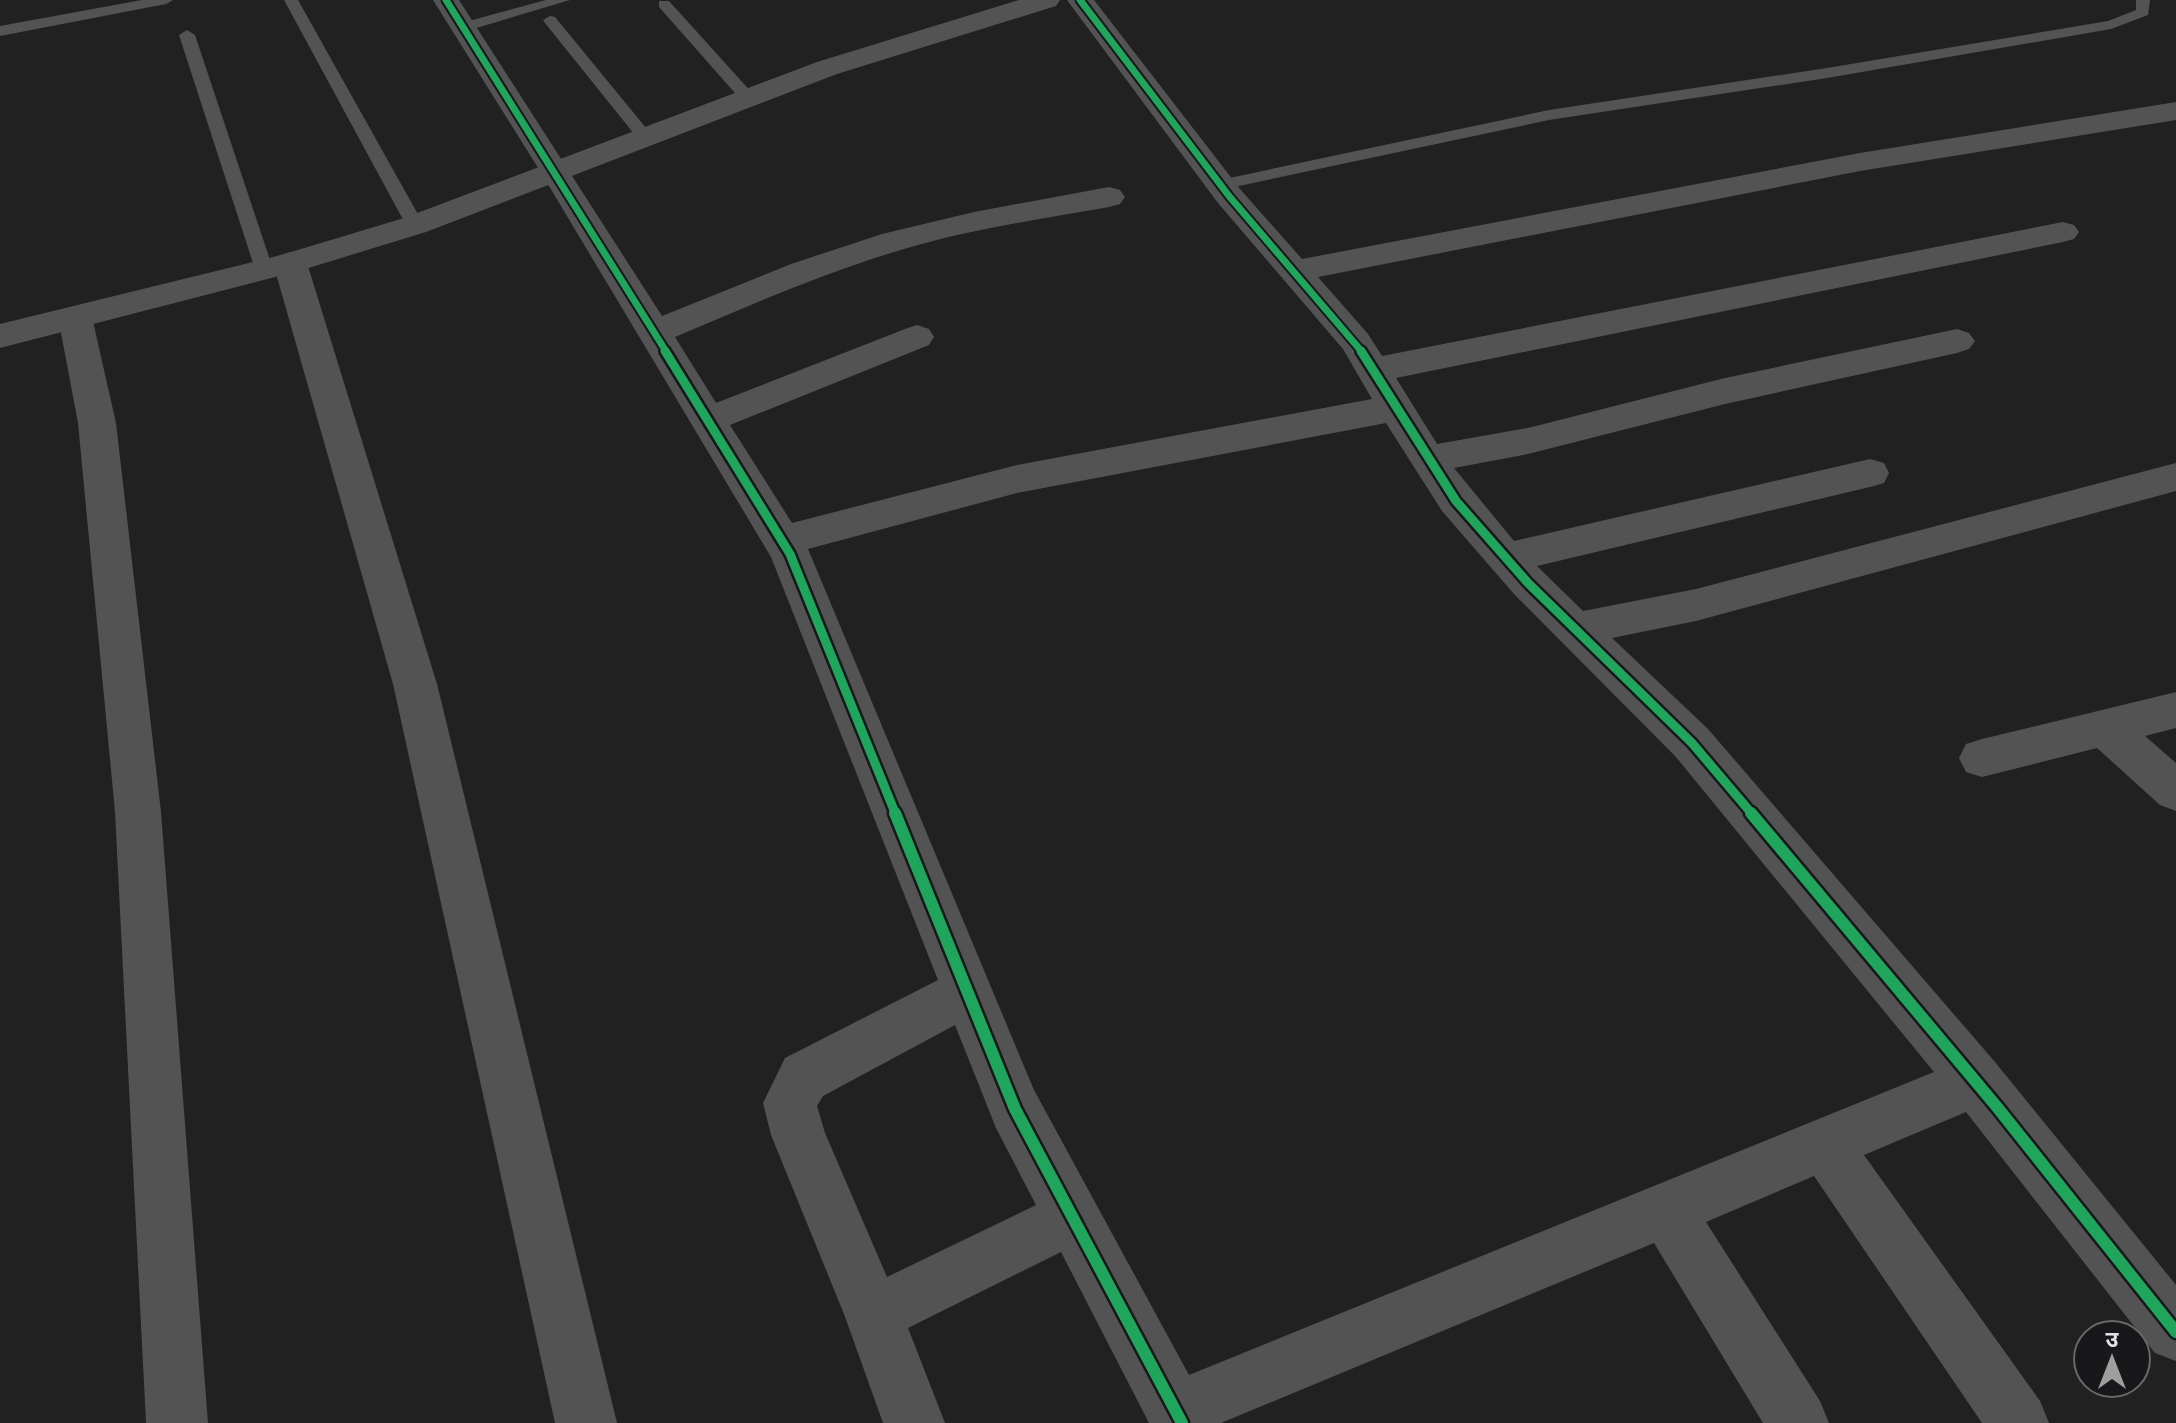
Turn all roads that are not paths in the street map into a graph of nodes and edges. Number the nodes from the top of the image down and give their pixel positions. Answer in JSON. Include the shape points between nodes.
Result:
{"nodes":[{"id":1,"x":166,"y":0,"type":"edge"},
{"id":2,"x":291,"y":0,"type":"edge"},
{"id":3,"x":563,"y":0,"type":"edge"},
{"id":4,"x":1047,"y":0,"type":"edge"},
{"id":5,"x":1080,"y":0,"type":"edge"},
{"id":6,"x":2143,"y":0,"type":"edge"},
{"id":7,"x":664,"y":4,"type":"dead end"},
{"id":8,"x":454,"y":13,"type":"edge"},
{"id":9,"x":550,"y":20,"type":"dead end"},
{"id":10,"x":0,"y":31,"type":"edge"},
{"id":11,"x":187,"y":35,"type":"dead end"},
{"id":12,"x":748,"y":98,"type":"junction"},
{"id":13,"x":2176,"y":111,"type":"edge"},
{"id":14,"x":645,"y":137,"type":"junction"},
{"id":15,"x":555,"y":171,"type":"junction"},
{"id":16,"x":1220,"y":185,"type":"junction"},
{"id":17,"x":1109,"y":197,"type":"dead end"},
{"id":18,"x":415,"y":225,"type":"junction"},
{"id":19,"x":2063,"y":232,"type":"dead end"},
{"id":20,"x":277,"y":266,"type":"junction"},
{"id":21,"x":1296,"y":271,"type":"junction"},
{"id":22,"x":75,"y":317,"type":"junction"},
{"id":23,"x":654,"y":333,"type":"junction"},
{"id":24,"x":0,"y":336,"type":"edge"},
{"id":25,"x":917,"y":337,"type":"dead end"},
{"id":26,"x":1957,"y":341,"type":"dead end"},
{"id":27,"x":1375,"y":370,"type":"junction"},
{"id":28,"x":1395,"y":408,"type":"junction"},
{"id":29,"x":708,"y":420,"type":"junction"},
{"id":30,"x":1427,"y":459,"type":"junction"},
{"id":31,"x":1870,"y":473,"type":"dead end"},
{"id":32,"x":2176,"y":477,"type":"edge"},
{"id":33,"x":782,"y":541,"type":"junction"},
{"id":34,"x":1506,"y":558,"type":"junction"},
{"id":35,"x":1575,"y":629,"type":"junction"},
{"id":36,"x":2176,"y":710,"type":"edge"},
{"id":37,"x":2104,"y":727,"type":"junction"},
{"id":38,"x":1982,"y":758,"type":"dead end"},
{"id":39,"x":2176,"y":791,"type":"edge"},
{"id":40,"x":967,"y":992,"type":"junction"},
{"id":41,"x":1976,"y":1081,"type":"junction"},
{"id":42,"x":1824,"y":1144,"type":"junction"},
{"id":43,"x":1666,"y":1210,"type":"junction"},
{"id":44,"x":1072,"y":1217,"type":"junction"},
{"id":45,"x":873,"y":1314,"type":"junction"},
{"id":46,"x":2176,"y":1332,"type":"edge"},
{"id":47,"x":1179,"y":1417,"type":"edge"},
{"id":48,"x":177,"y":1423,"type":"edge"},
{"id":49,"x":586,"y":1423,"type":"edge"},
{"id":50,"x":914,"y":1423,"type":"edge"},
{"id":51,"x":1798,"y":1423,"type":"edge"},
{"id":52,"x":2018,"y":1423,"type":"edge"}],
"edges":[{"from":1,"to":10,"type":"lane"},
{"from":2,"to":18,"type":"lane"},
{"from":3,"to":8,"type":"lane"},
{"from":4,"to":12,"type":"street"},
{"from":5,"to":16,"type":"street"},
{"from":6,"to":16,"type":"lane","via":[[2143,12],[2111,25],[1549,115]]},
{"from":7,"to":12,"type":"lane"},
{"from":8,"to":15,"type":"street"},
{"from":9,"to":14,"type":"lane"},
{"from":11,"to":20,"type":"lane"},
{"from":12,"to":14,"type":"street"},
{"from":13,"to":21,"type":"street","via":[[1860,162]]},
{"from":14,"to":15,"type":"street"},
{"from":15,"to":18,"type":"street"},
{"from":15,"to":23,"type":"street"},
{"from":16,"to":21,"type":"street"},
{"from":17,"to":23,"type":"street","via":[[894,241],[794,275]]},
{"from":18,"to":20,"type":"street"},
{"from":19,"to":27,"type":"street"},
{"from":20,"to":22,"type":"street"},
{"from":20,"to":49,"type":"street","via":[[415,684]]},
{"from":21,"to":27,"type":"street"},
{"from":22,"to":24,"type":"street"},
{"from":22,"to":48,"type":"street","via":[[97,423],[138,812]]},
{"from":23,"to":29,"type":"street"},
{"from":25,"to":29,"type":"street"},
{"from":26,"to":30,"type":"street","via":[[1528,441]]},
{"from":27,"to":28,"type":"street"},
{"from":28,"to":30,"type":"street"},
{"from":28,"to":33,"type":"street","via":[[1017,479]]},
{"from":29,"to":33,"type":"street"},
{"from":30,"to":34,"type":"street"},
{"from":31,"to":34,"type":"street"},
{"from":32,"to":35,"type":"street","via":[[1696,605]]},
{"from":33,"to":40,"type":"street"},
{"from":34,"to":35,"type":"street"},
{"from":35,"to":41,"type":"street","via":[[1692,743]]},
{"from":36,"to":37,"type":"street"},
{"from":37,"to":38,"type":"street"},
{"from":37,"to":39,"type":"street"},
{"from":40,"to":44,"type":"street","via":[[1015,1109]]},
{"from":40,"to":45,"type":"street","via":[[804,1077],[790,1103],[798,1135]]},
{"from":41,"to":42,"type":"street"},
{"from":41,"to":46,"type":"street"},
{"from":42,"to":43,"type":"street"},
{"from":42,"to":52,"type":"street"},
{"from":43,"to":47,"type":"street"},
{"from":43,"to":51,"type":"street"},
{"from":44,"to":45,"type":"street"},
{"from":44,"to":47,"type":"street"},
{"from":45,"to":50,"type":"street"}]}
